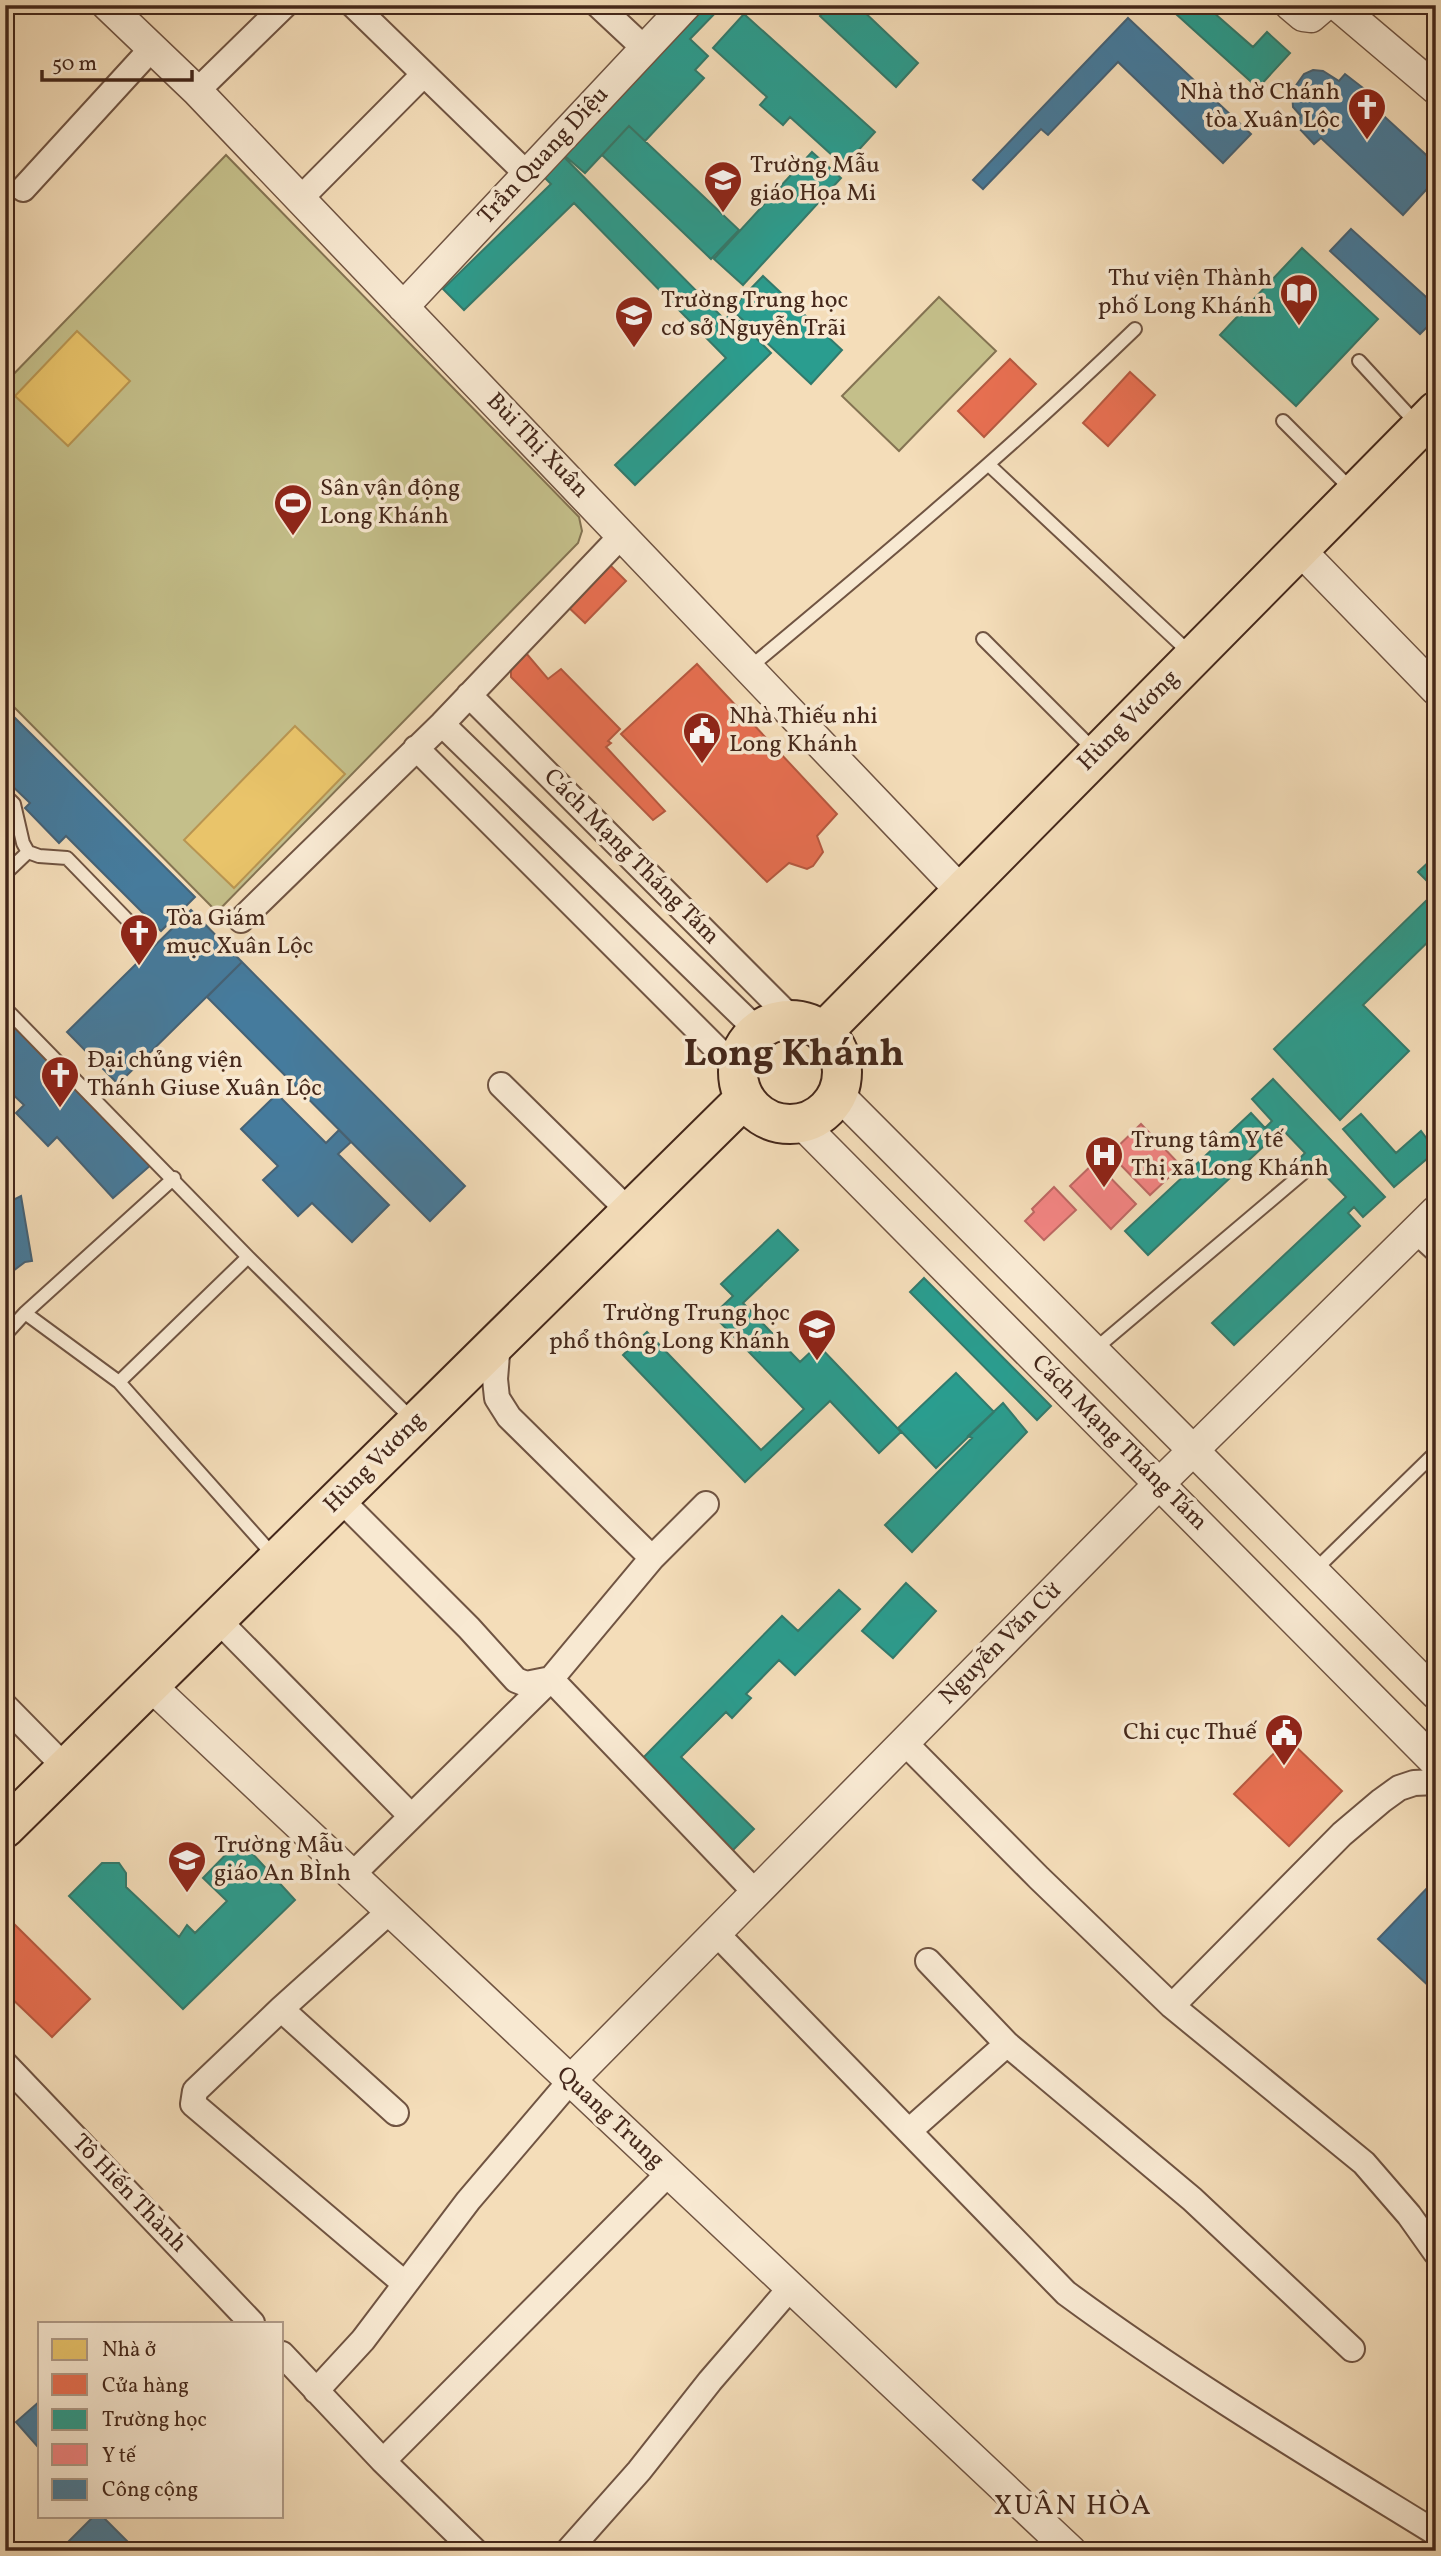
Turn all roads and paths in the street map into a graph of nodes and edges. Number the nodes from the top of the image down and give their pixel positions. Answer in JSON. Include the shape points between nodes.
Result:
{"nodes":[{"id":1,"x":107,"y":5,"type":"edge"},
{"id":2,"x":285,"y":5,"type":"edge"},
{"id":3,"x":353,"y":5,"type":"edge"},
{"id":4,"x":598,"y":5,"type":"edge"},
{"id":5,"x":686,"y":5,"type":"edge"},
{"id":6,"x":1290,"y":5,"type":"edge"},
{"id":7,"x":1325,"y":5,"type":"edge"},
{"id":8,"x":1336,"y":5,"type":"edge"},
{"id":9,"x":153,"y":47,"type":"junction"},
{"id":10,"x":645,"y":49,"type":"junction"},
{"id":11,"x":424,"y":74,"type":"junction"},
{"id":12,"x":1436,"y":89,"type":"edge"},
{"id":13,"x":197,"y":91,"type":"junction"},
{"id":14,"x":527,"y":174,"type":"junction"},
{"id":15,"x":23,"y":189,"type":"dead end"},
{"id":16,"x":300,"y":199,"type":"junction"},
{"id":17,"x":403,"y":307,"type":"junction"},
{"id":18,"x":1135,"y":329,"type":"dead end"},
{"id":19,"x":1359,"y":361,"type":"dead end"},
{"id":20,"x":1431,"y":417,"type":"edge"},
{"id":21,"x":1283,"y":421,"type":"dead end"},
{"id":22,"x":989,"y":466,"type":"junction"},
{"id":23,"x":1355,"y":492,"type":"junction"},
{"id":24,"x":622,"y":535,"type":"junction"},
{"id":25,"x":1299,"y":549,"type":"junction"},
{"id":26,"x":983,"y":639,"type":"dead end"},
{"id":27,"x":1193,"y":656,"type":"junction"},
{"id":28,"x":749,"y":668,"type":"junction"},
{"id":29,"x":1436,"y":690,"type":"edge"},
{"id":30,"x":470,"y":695,"type":"junction"},
{"id":31,"x":442,"y":724,"type":"junction"},
{"id":32,"x":416,"y":748,"type":"junction"},
{"id":33,"x":1097,"y":754,"type":"junction"},
{"id":34,"x":5,"y":795,"type":"edge"},
{"id":35,"x":28,"y":852,"type":"junction"},
{"id":36,"x":5,"y":874,"type":"edge"},
{"id":37,"x":962,"y":892,"type":"junction"},
{"id":38,"x":241,"y":920,"type":"dead end"},
{"id":39,"x":141,"y":934,"type":"dead end"},
{"id":40,"x":5,"y":1008,"type":"edge"},
{"id":41,"x":791,"y":1027,"type":"junction"},
{"id":42,"x":741,"y":1084,"type":"junction"},
{"id":43,"x":501,"y":1085,"type":"dead end"},
{"id":44,"x":838,"y":1094,"type":"junction"},
{"id":45,"x":802,"y":1124,"type":"junction"},
{"id":46,"x":1303,"y":1174,"type":"dead end"},
{"id":47,"x":174,"y":1178,"type":"junction"},
{"id":48,"x":1436,"y":1211,"type":"edge"},
{"id":49,"x":630,"y":1212,"type":"junction"},
{"id":50,"x":1412,"y":1235,"type":"junction"},
{"id":51,"x":248,"y":1256,"type":"junction"},
{"id":52,"x":1436,"y":1257,"type":"edge"},
{"id":53,"x":25,"y":1313,"type":"junction"},
{"id":54,"x":5,"y":1335,"type":"edge"},
{"id":55,"x":498,"y":1342,"type":"junction"},
{"id":56,"x":1094,"y":1350,"type":"junction"},
{"id":57,"x":119,"y":1382,"type":"junction"},
{"id":58,"x":416,"y":1423,"type":"junction"},
{"id":59,"x":1194,"y":1451,"type":"junction"},
{"id":60,"x":1436,"y":1452,"type":"edge"},
{"id":61,"x":1159,"y":1484,"type":"junction"},
{"id":62,"x":341,"y":1497,"type":"junction"},
{"id":63,"x":706,"y":1504,"type":"dead end"},
{"id":64,"x":652,"y":1558,"type":"junction"},
{"id":65,"x":277,"y":1560,"type":"junction"},
{"id":66,"x":1314,"y":1571,"type":"junction"},
{"id":67,"x":217,"y":1619,"type":"junction"},
{"id":68,"x":551,"y":1679,"type":"junction"},
{"id":69,"x":150,"y":1685,"type":"junction"},
{"id":70,"x":1436,"y":1694,"type":"edge"},
{"id":71,"x":5,"y":1706,"type":"edge"},
{"id":72,"x":904,"y":1742,"type":"junction"},
{"id":73,"x":1436,"y":1763,"type":"edge"},
{"id":74,"x":66,"y":1768,"type":"junction"},
{"id":75,"x":1436,"y":1782,"type":"edge"},
{"id":76,"x":411,"y":1816,"type":"junction"},
{"id":77,"x":5,"y":1828,"type":"edge"},
{"id":78,"x":352,"y":1875,"type":"junction"},
{"id":79,"x":756,"y":1893,"type":"junction"},
{"id":80,"x":390,"y":1911,"type":"junction"},
{"id":81,"x":716,"y":1933,"type":"junction"},
{"id":82,"x":928,"y":1961,"type":"dead end"},
{"id":83,"x":1172,"y":2006,"type":"junction"},
{"id":84,"x":281,"y":2009,"type":"junction"},
{"id":85,"x":1007,"y":2044,"type":"junction"},
{"id":86,"x":5,"y":2064,"type":"edge"},
{"id":87,"x":571,"y":2080,"type":"junction"},
{"id":88,"x":396,"y":2113,"type":"dead end"},
{"id":89,"x":909,"y":2131,"type":"junction"},
{"id":90,"x":668,"y":2173,"type":"junction"},
{"id":91,"x":1436,"y":2253,"type":"edge"},
{"id":92,"x":404,"y":2283,"type":"junction"},
{"id":93,"x":791,"y":2287,"type":"junction"},
{"id":94,"x":251,"y":2322,"type":"edge"},
{"id":95,"x":1352,"y":2349,"type":"dead end"},
{"id":96,"x":284,"y":2356,"type":"edge"},
{"id":97,"x":316,"y":2391,"type":"junction"},
{"id":98,"x":383,"y":2461,"type":"junction"},
{"id":99,"x":1436,"y":2533,"type":"edge"},
{"id":100,"x":1069,"y":2550,"type":"edge"},
{"id":101,"x":475,"y":2551,"type":"edge"},
{"id":102,"x":568,"y":2551,"type":"edge"}],
"edges":[{"from":1,"to":9,"type":"street","name":"Bùi Thị Xuân"},
{"from":2,"to":13,"type":"street"},
{"from":3,"to":11,"type":"street"},
{"from":4,"to":10,"type":"street"},
{"from":5,"to":10,"type":"street","name":"Trần Quang Diệu"},
{"from":6,"to":7,"type":"street","via":[[1311,17]]},
{"from":8,"to":12,"type":"street"},
{"from":9,"to":13,"type":"street","name":"Bùi Thị Xuân"},
{"from":9,"to":15,"type":"street"},
{"from":10,"to":14,"type":"street","name":"Trần Quang Diệu"},
{"from":11,"to":14,"type":"street"},
{"from":11,"to":16,"type":"street"},
{"from":13,"to":16,"type":"street","name":"Bùi Thị Xuân"},
{"from":14,"to":17,"type":"street","name":"Trần Quang Diệu"},
{"from":16,"to":17,"type":"street","name":"Bùi Thị Xuân"},
{"from":17,"to":24,"type":"street","name":"Bùi Thị Xuân"},
{"from":18,"to":22,"type":"lane"},
{"from":19,"to":20,"type":"lane"},
{"from":20,"to":23,"type":"main road","name":"Hùng Vương"},
{"from":21,"to":23,"type":"lane"},
{"from":22,"to":27,"type":"lane"},
{"from":22,"to":28,"type":"lane"},
{"from":23,"to":25,"type":"main road","name":"Hùng Vương"},
{"from":24,"to":28,"type":"street","name":"Bùi Thị Xuân"},
{"from":24,"to":30,"type":"street"},
{"from":25,"to":27,"type":"main road","name":"Hùng Vương"},
{"from":25,"to":29,"type":"street"},
{"from":26,"to":33,"type":"lane"},
{"from":27,"to":33,"type":"main road","name":"Hùng Vương"},
{"from":28,"to":37,"type":"street","name":"Bùi Thị Xuân"},
{"from":30,"to":31,"type":"street"},
{"from":30,"to":41,"type":"street","name":"Cách Mạng Tháng Tám"},
{"from":31,"to":32,"type":"street"},
{"from":31,"to":41,"type":"street","name":"Cách Mạng Tháng Tám"},
{"from":32,"to":38,"type":"street"},
{"from":32,"to":42,"type":"street"},
{"from":33,"to":37,"type":"main road","name":"Hùng Vương"},
{"from":34,"to":35,"type":"lane","via":[[14,804]]},
{"from":35,"to":36,"type":"lane"},
{"from":35,"to":39,"type":"lane","via":[[67,858]]},
{"from":37,"to":41,"type":"main road","name":"Hùng Vương"},
{"from":40,"to":47,"type":"lane"},
{"from":41,"to":42,"type":"main road","via":[[747,1041],[740,1054]]},
{"from":41,"to":44,"type":"main road","via":[[837,1049],[843,1072]]},
{"from":42,"to":45,"type":"main road","via":[[759,1115],[779,1124]]},
{"from":42,"to":49,"type":"main road","name":"Hùng Vương"},
{"from":43,"to":49,"type":"street"},
{"from":44,"to":45,"type":"main road","via":[[824,1113]]},
{"from":44,"to":56,"type":"street","name":"Cách Mạng Tháng Tám"},
{"from":45,"to":61,"type":"street","name":"Cách Mạng Tháng Tám"},
{"from":46,"to":56,"type":"lane"},
{"from":47,"to":51,"type":"lane"},
{"from":47,"to":53,"type":"lane"},
{"from":48,"to":50,"type":"street","name":"Nguyễn Văn Cừ"},
{"from":49,"to":55,"type":"main road","name":"Hùng Vương"},
{"from":50,"to":52,"type":"lane"},
{"from":50,"to":59,"type":"street","name":"Nguyễn Văn Cừ"},
{"from":51,"to":57,"type":"lane"},
{"from":51,"to":58,"type":"lane"},
{"from":53,"to":54,"type":"lane"},
{"from":53,"to":57,"type":"lane"},
{"from":55,"to":58,"type":"main road","name":"Hùng Vương"},
{"from":55,"to":64,"type":"street","via":[[497,1398],[509,1418]]},
{"from":56,"to":59,"type":"street","name":"Cách Mạng Tháng Tám"},
{"from":57,"to":65,"type":"lane"},
{"from":58,"to":62,"type":"main road","name":"Hùng Vương"},
{"from":59,"to":61,"type":"street","name":"Nguyễn Văn Cừ"},
{"from":59,"to":66,"type":"street","name":"Cách Mạng Tháng Tám"},
{"from":60,"to":66,"type":"lane"},
{"from":61,"to":72,"type":"street","name":"Nguyễn Văn Cừ"},
{"from":61,"to":73,"type":"street","name":"Cách Mạng Tháng Tám"},
{"from":62,"to":65,"type":"main road","name":"Hùng Vương"},
{"from":62,"to":68,"type":"street","via":[[516,1680],[526,1684]]},
{"from":63,"to":64,"type":"street"},
{"from":64,"to":68,"type":"street"},
{"from":65,"to":67,"type":"main road","name":"Hùng Vương"},
{"from":66,"to":70,"type":"street","name":"Cách Mạng Tháng Tám"},
{"from":67,"to":69,"type":"main road","name":"Hùng Vương"},
{"from":67,"to":76,"type":"street"},
{"from":68,"to":76,"type":"street"},
{"from":68,"to":79,"type":"street"},
{"from":69,"to":74,"type":"main road","name":"Hùng Vương"},
{"from":69,"to":78,"type":"street","name":"Quang Trung"},
{"from":71,"to":74,"type":"street"},
{"from":72,"to":79,"type":"street","name":"Nguyễn Văn Cừ"},
{"from":72,"to":83,"type":"street"},
{"from":74,"to":77,"type":"main road","name":"Hùng Vương"},
{"from":75,"to":83,"type":"street","via":[[1399,1788],[1371,1809]]},
{"from":76,"to":78,"type":"street"},
{"from":78,"to":80,"type":"street","name":"Quang Trung"},
{"from":79,"to":81,"type":"street","name":"Nguyễn Văn Cừ"},
{"from":80,"to":84,"type":"street"},
{"from":80,"to":87,"type":"street","name":"Quang Trung"},
{"from":81,"to":87,"type":"street","name":"Nguyễn Văn Cừ"},
{"from":81,"to":89,"type":"street"},
{"from":82,"to":85,"type":"street"},
{"from":83,"to":91,"type":"street","via":[[1364,2163]]},
{"from":84,"to":88,"type":"street"},
{"from":84,"to":92,"type":"street","via":[[195,2091],[192,2104]]},
{"from":85,"to":89,"type":"street"},
{"from":85,"to":95,"type":"street","via":[[1192,2199]]},
{"from":86,"to":94,"type":"street","name":"Tô Hiến Thành"},
{"from":87,"to":90,"type":"street","name":"Quang Trung"},
{"from":87,"to":92,"type":"street"},
{"from":89,"to":99,"type":"street","via":[[1066,2293],[1145,2350]]},
{"from":90,"to":93,"type":"street","name":"Quang Trung"},
{"from":90,"to":98,"type":"street"},
{"from":92,"to":97,"type":"street","via":[[363,2340]]},
{"from":93,"to":100,"type":"street","name":"Quang Trung"},
{"from":93,"to":102,"type":"street"},
{"from":96,"to":97,"type":"street"},
{"from":97,"to":98,"type":"street"},
{"from":98,"to":101,"type":"street"}]}
